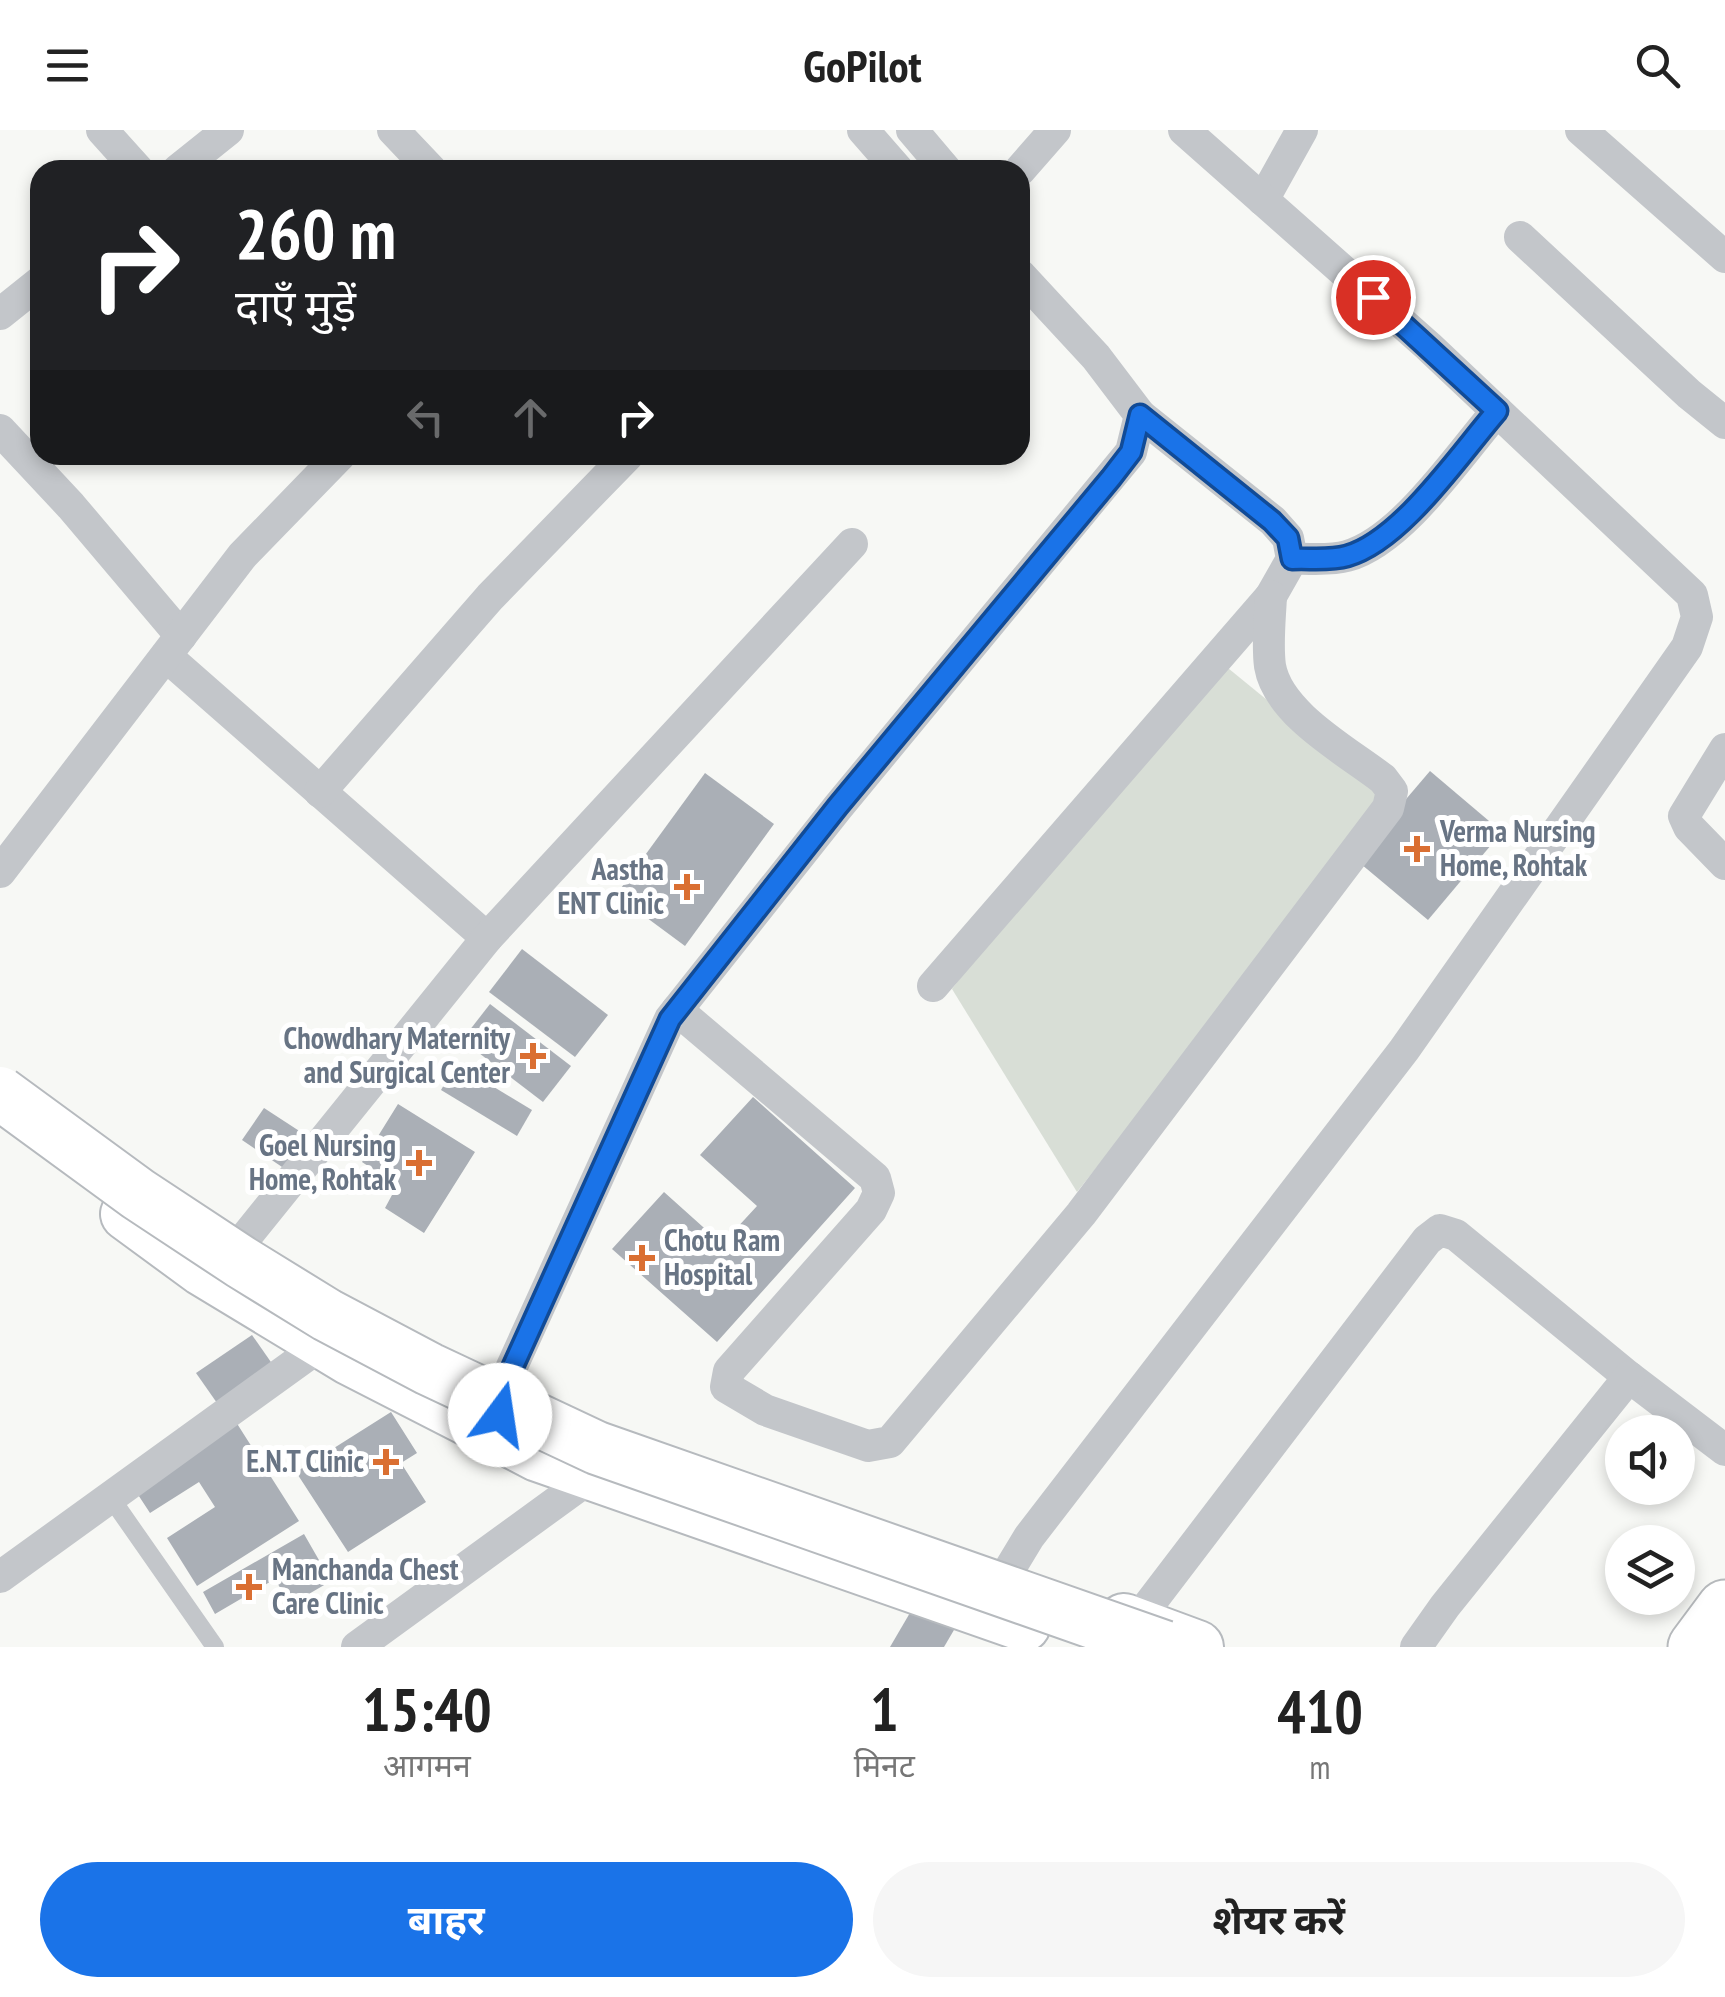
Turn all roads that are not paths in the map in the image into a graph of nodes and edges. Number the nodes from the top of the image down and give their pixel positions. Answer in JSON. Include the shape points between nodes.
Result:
{"nodes":[{"id":1,"x":102,"y":130,"type":"edge"},
{"id":2,"x":228,"y":130,"type":"edge"},
{"id":3,"x":393,"y":130,"type":"edge"},
{"id":4,"x":863,"y":130,"type":"edge"},
{"id":5,"x":912,"y":130,"type":"edge"},
{"id":6,"x":1055,"y":130,"type":"edge"},
{"id":7,"x":1184,"y":130,"type":"edge"},
{"id":8,"x":1302,"y":130,"type":"edge"},
{"id":9,"x":1581,"y":130,"type":"edge"},
{"id":10,"x":129,"y":160,"type":"edge"},
{"id":11,"x":190,"y":160,"type":"edge"},
{"id":12,"x":421,"y":160,"type":"edge"},
{"id":13,"x":889,"y":160,"type":"edge"},
{"id":14,"x":938,"y":160,"type":"edge"},
{"id":15,"x":1029,"y":160,"type":"edge"},
{"id":16,"x":1264,"y":200,"type":"junction"},
{"id":17,"x":1520,"y":237,"type":"dead end"},
{"id":18,"x":1725,"y":257,"type":"edge"},
{"id":19,"x":1030,"y":286,"type":"edge"},
{"id":20,"x":30,"y":290,"type":"edge"},
{"id":21,"x":0,"y":314,"type":"edge"},
{"id":22,"x":1497,"y":411,"type":"junction"},
{"id":23,"x":1140,"y":415,"type":"junction"},
{"id":24,"x":1725,"y":423,"type":"edge"},
{"id":25,"x":0,"y":430,"type":"edge"},
{"id":26,"x":30,"y":462,"type":"edge"},
{"id":27,"x":33,"y":465,"type":"edge"},
{"id":28,"x":330,"y":465,"type":"edge"},
{"id":29,"x":618,"y":465,"type":"edge"},
{"id":30,"x":852,"y":544,"type":"dead end"},
{"id":31,"x":1292,"y":559,"type":"junction"},
{"id":32,"x":1270,"y":596,"type":"junction"},
{"id":33,"x":173,"y":646,"type":"junction"},
{"id":34,"x":1725,"y":749,"type":"edge"},
{"id":35,"x":320,"y":792,"type":"junction"},
{"id":36,"x":1725,"y":864,"type":"edge"},
{"id":37,"x":0,"y":872,"type":"edge"},
{"id":38,"x":487,"y":938,"type":"junction"},
{"id":39,"x":933,"y":986,"type":"dead end"},
{"id":40,"x":678,"y":1010,"type":"junction"},
{"id":41,"x":0,"y":1079,"type":"edge"},
{"id":42,"x":0,"y":1093,"type":"edge"},
{"id":43,"x":0,"y":1122,"type":"edge"},
{"id":44,"x":236,"y":1249,"type":"junction"},
{"id":45,"x":324,"y":1343,"type":"junction"},
{"id":46,"x":1629,"y":1377,"type":"junction"},
{"id":47,"x":500,"y":1415,"type":"junction"},
{"id":48,"x":1725,"y":1450,"type":"edge"},
{"id":49,"x":594,"y":1474,"type":"junction"},
{"id":50,"x":110,"y":1498,"type":"junction"},
{"id":51,"x":0,"y":1578,"type":"edge"},
{"id":52,"x":1003,"y":1580,"type":"junction"},
{"id":53,"x":1725,"y":1608,"type":"edge"},
{"id":54,"x":1150,"y":1635,"type":"edge"},
{"id":55,"x":215,"y":1647,"type":"edge"},
{"id":56,"x":357,"y":1647,"type":"edge"},
{"id":57,"x":1086,"y":1647,"type":"edge"},
{"id":58,"x":1197,"y":1647,"type":"edge"},
{"id":59,"x":1416,"y":1647,"type":"edge"},
{"id":60,"x":1696,"y":1647,"type":"edge"}],
"edges":[{"from":1,"to":10,"type":"street"},
{"from":2,"to":11,"type":"street"},
{"from":3,"to":12,"type":"street"},
{"from":4,"to":13,"type":"street"},
{"from":5,"to":14,"type":"street"},
{"from":6,"to":15,"type":"street"},
{"from":7,"to":16,"type":"street"},
{"from":8,"to":16,"type":"street"},
{"from":9,"to":18,"type":"street"},
{"from":16,"to":22,"type":"street"},
{"from":17,"to":24,"type":"street"},
{"from":19,"to":23,"type":"street"},
{"from":20,"to":21,"type":"street"},
{"from":22,"to":31,"type":"street","via":[[1374,546],[1343,557]]},
{"from":22,"to":52,"type":"street","via":[[1692,595],[1696,617],[1688,647],[1404,1050],[1029,1537]]},
{"from":23,"to":31,"type":"street","via":[[1272,521],[1288,538]]},
{"from":23,"to":40,"type":"street","via":[[1131,452],[1111,478]]},
{"from":25,"to":26,"type":"street"},
{"from":27,"to":33,"type":"street","via":[[71,506]]},
{"from":28,"to":33,"type":"street","via":[[242,556]]},
{"from":29,"to":35,"type":"street","via":[[490,598]]},
{"from":30,"to":38,"type":"street"},
{"from":31,"to":32,"type":"street"},
{"from":32,"to":39,"type":"street"},
{"from":32,"to":40,"type":"street","via":[[1270,666],[1278,692],[1384,778],[1392,792],[1388,808],[1082,1214],[890,1442],[868,1446],[764,1410],[726,1387],[729,1371],[879,1193],[875,1178]]},
{"from":33,"to":35,"type":"street"},
{"from":33,"to":37,"type":"street"},
{"from":34,"to":36,"type":"street","via":[[1684,816]]},
{"from":35,"to":38,"type":"street"},
{"from":38,"to":44,"type":"street"},
{"from":40,"to":47,"type":"street"},
{"from":41,"to":44,"type":"main road"},
{"from":42,"to":54,"type":"main road","bridge":true,"via":[[241,1262],[429,1370],[597,1448]]},
{"from":43,"to":45,"type":"main road","via":[[202,1269]]},
{"from":44,"to":47,"type":"main road"},
{"from":45,"to":47,"type":"main road"},
{"from":45,"to":50,"type":"street"},
{"from":46,"to":48,"type":"street"},
{"from":46,"to":54,"type":"street","via":[[1456,1235],[1440,1230]]},
{"from":46,"to":59,"type":"street"},
{"from":47,"to":49,"type":"main road","via":[[538,1454]]},
{"from":47,"to":52,"type":"main road","via":[[551,1420],[809,1518]]},
{"from":49,"to":56,"type":"street"},
{"from":49,"to":57,"type":"main road"},
{"from":50,"to":51,"type":"street"},
{"from":50,"to":55,"type":"lane"},
{"from":52,"to":54,"type":"main road"},
{"from":53,"to":60,"type":"highway"},
{"from":54,"to":58,"type":"main road"}]}
